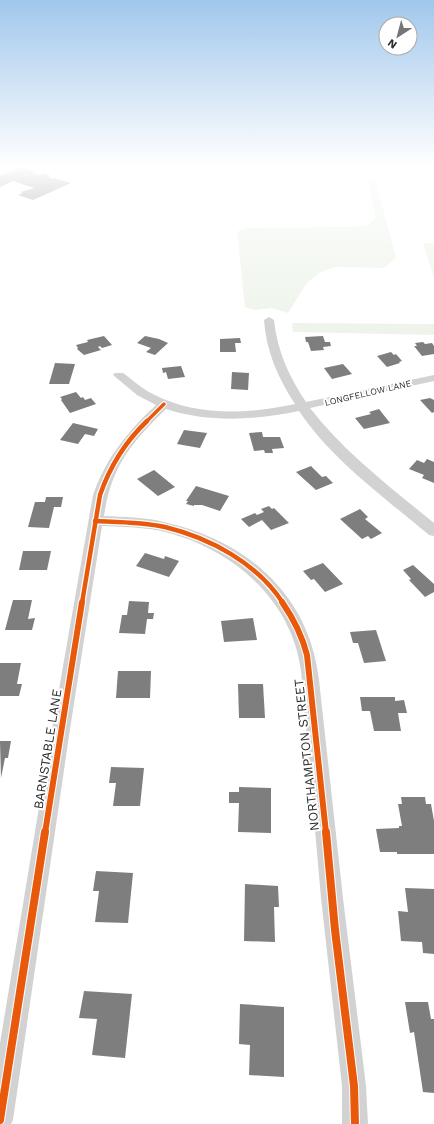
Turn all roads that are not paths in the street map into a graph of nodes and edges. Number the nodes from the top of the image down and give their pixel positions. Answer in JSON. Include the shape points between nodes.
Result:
{"nodes":[{"id":1,"x":269,"y":320,"type":"dead end"},
{"id":2,"x":119,"y":375,"type":"dead end"},
{"id":3,"x":434,"y":378,"type":"edge"},
{"id":4,"x":164,"y":404,"type":"junction"},
{"id":5,"x":303,"y":407,"type":"junction"},
{"id":6,"x":94,"y":521,"type":"junction"},
{"id":7,"x":432,"y":526,"type":"edge"},
{"id":8,"x":0,"y":1120,"type":"edge"},
{"id":9,"x":355,"y":1124,"type":"edge"}],
"edges":[{"from":1,"to":5,"type":"street","via":[[271,341],[277,361]]},
{"from":2,"to":4,"type":"street","name":"LONGFELLOW LANE"},
{"from":3,"to":5,"type":"street","name":"LONGFELLOW LANE"},
{"from":4,"to":5,"type":"street","name":"LONGFELLOW LANE","via":[[234,416]]},
{"from":4,"to":6,"type":"street","name":"BARNSTABLE LANE","via":[[134,432],[118,453],[107,474]]},
{"from":5,"to":7,"type":"street","via":[[334,444]]},
{"from":6,"to":8,"type":"street","name":"BARNSTABLE LANE"},
{"from":6,"to":9,"type":"street","name":"NORTHAMPTON STREET","via":[[165,527],[215,544],[252,568],[270,585],[284,603],[303,640],[308,659],[354,1086]]}]}
